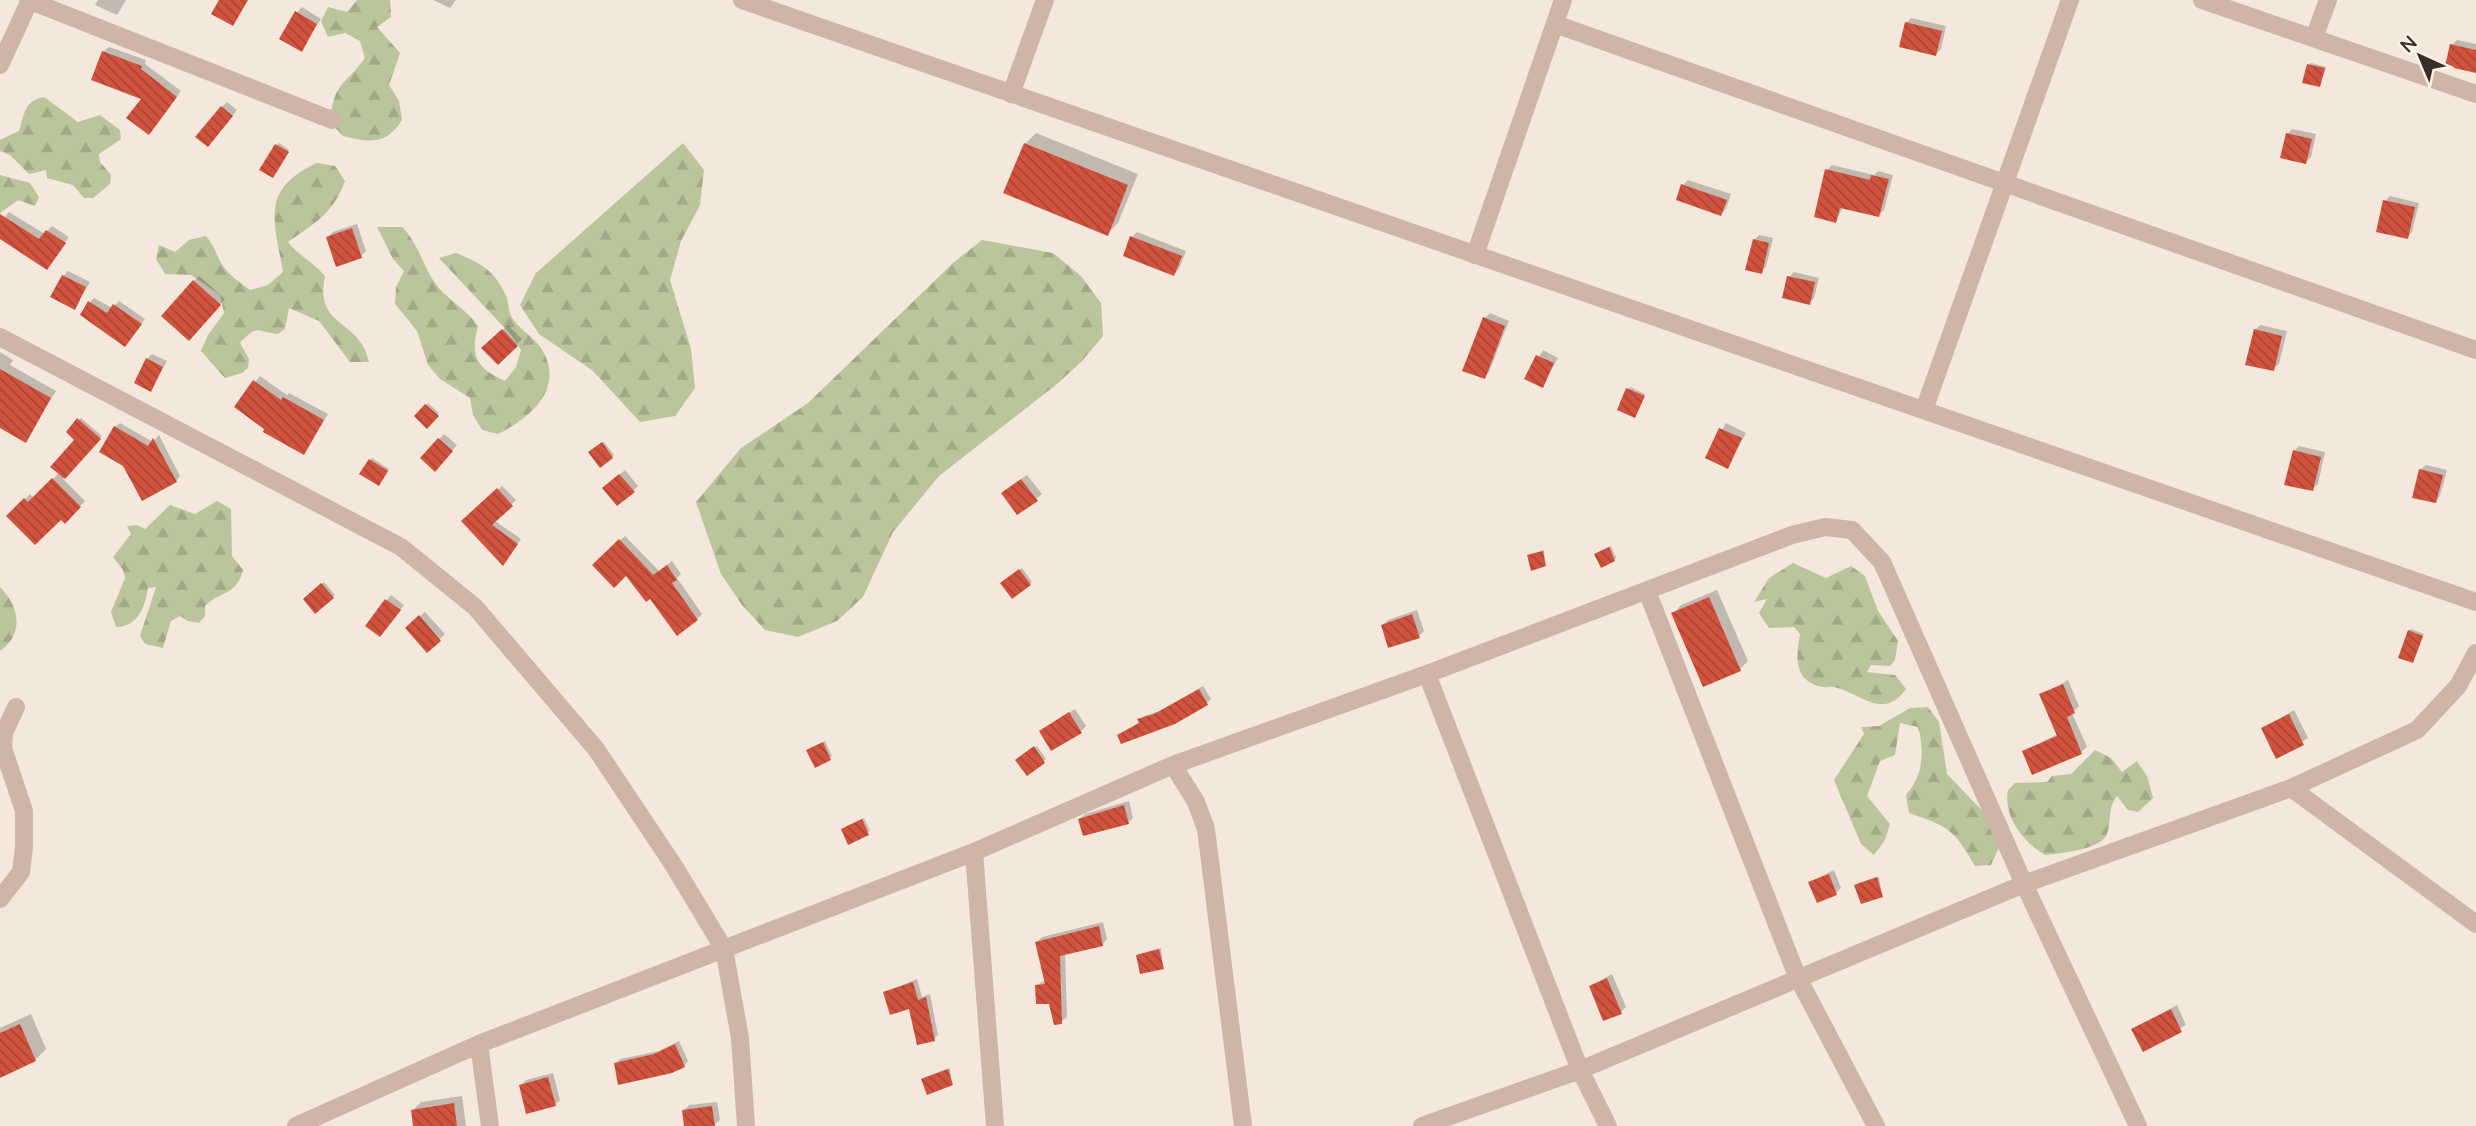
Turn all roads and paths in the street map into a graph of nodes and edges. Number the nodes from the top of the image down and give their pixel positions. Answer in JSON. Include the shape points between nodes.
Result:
{"nodes":[{"id":1,"x":29,"y":0,"type":"edge"},
{"id":2,"x":742,"y":0,"type":"edge"},
{"id":3,"x":1045,"y":0,"type":"edge"},
{"id":4,"x":1563,"y":0,"type":"edge"},
{"id":5,"x":2070,"y":0,"type":"edge"},
{"id":6,"x":2202,"y":0,"type":"edge"},
{"id":7,"x":2328,"y":0,"type":"edge"},
{"id":8,"x":1555,"y":24,"type":"junction"},
{"id":9,"x":2314,"y":38,"type":"junction"},
{"id":10,"x":0,"y":65,"type":"edge"},
{"id":11,"x":1011,"y":94,"type":"junction"},
{"id":12,"x":2476,"y":94,"type":"edge"},
{"id":13,"x":332,"y":120,"type":"dead end"},
{"id":14,"x":2005,"y":183,"type":"junction"},
{"id":15,"x":1475,"y":255,"type":"junction"},
{"id":16,"x":0,"y":337,"type":"edge"},
{"id":17,"x":2476,"y":350,"type":"edge"},
{"id":18,"x":1924,"y":410,"type":"junction"},
{"id":19,"x":1647,"y":591,"type":"junction"},
{"id":20,"x":2476,"y":602,"type":"edge"},
{"id":21,"x":2476,"y":653,"type":"edge"},
{"id":22,"x":1427,"y":674,"type":"junction"},
{"id":23,"x":16,"y":707,"type":"dead end"},
{"id":24,"x":1173,"y":765,"type":"junction"},
{"id":25,"x":2291,"y":788,"type":"junction"},
{"id":26,"x":974,"y":852,"type":"junction"},
{"id":27,"x":2024,"y":884,"type":"junction"},
{"id":28,"x":0,"y":899,"type":"edge"},
{"id":29,"x":2476,"y":923,"type":"edge"},
{"id":30,"x":724,"y":949,"type":"junction"},
{"id":31,"x":1797,"y":976,"type":"junction"},
{"id":32,"x":479,"y":1044,"type":"junction"},
{"id":33,"x":1580,"y":1070,"type":"junction"},
{"id":34,"x":296,"y":1126,"type":"edge"},
{"id":35,"x":490,"y":1126,"type":"edge"},
{"id":36,"x":746,"y":1126,"type":"edge"},
{"id":37,"x":995,"y":1126,"type":"edge"},
{"id":38,"x":1244,"y":1126,"type":"edge"},
{"id":39,"x":1422,"y":1126,"type":"edge"},
{"id":40,"x":1608,"y":1126,"type":"edge"},
{"id":41,"x":1876,"y":1126,"type":"edge"},
{"id":42,"x":2138,"y":1126,"type":"edge"}],
"edges":[{"from":1,"to":10,"type":"street"},
{"from":1,"to":13,"type":"street"},
{"from":2,"to":11,"type":"street"},
{"from":3,"to":11,"type":"street"},
{"from":4,"to":8,"type":"street"},
{"from":5,"to":14,"type":"street"},
{"from":6,"to":9,"type":"street"},
{"from":7,"to":9,"type":"street"},
{"from":8,"to":14,"type":"street"},
{"from":8,"to":15,"type":"street"},
{"from":9,"to":12,"type":"street"},
{"from":11,"to":15,"type":"street"},
{"from":14,"to":17,"type":"street"},
{"from":14,"to":18,"type":"street"},
{"from":15,"to":18,"type":"street"},
{"from":16,"to":30,"type":"street","via":[[401,547],[475,607],[596,749]]},
{"from":18,"to":20,"type":"street"},
{"from":19,"to":22,"type":"street"},
{"from":19,"to":27,"type":"street","via":[[1792,535],[1825,527],[1852,530],[1882,562]]},
{"from":19,"to":31,"type":"street"},
{"from":21,"to":25,"type":"street","via":[[2458,686],[2417,730]]},
{"from":22,"to":24,"type":"street"},
{"from":22,"to":33,"type":"street"},
{"from":23,"to":28,"type":"street","via":[[4,733],[3,748],[24,811],[24,847],[21,872]]},
{"from":24,"to":26,"type":"street"},
{"from":24,"to":38,"type":"street","via":[[1206,829]]},
{"from":25,"to":27,"type":"street"},
{"from":25,"to":29,"type":"street"},
{"from":26,"to":30,"type":"street"},
{"from":26,"to":37,"type":"street"},
{"from":27,"to":31,"type":"street"},
{"from":27,"to":42,"type":"street"},
{"from":30,"to":32,"type":"street"},
{"from":30,"to":36,"type":"street","via":[[740,1038]]},
{"from":31,"to":33,"type":"street"},
{"from":31,"to":41,"type":"street"},
{"from":32,"to":34,"type":"street"},
{"from":32,"to":35,"type":"street"},
{"from":33,"to":39,"type":"street"},
{"from":33,"to":40,"type":"street"}]}
